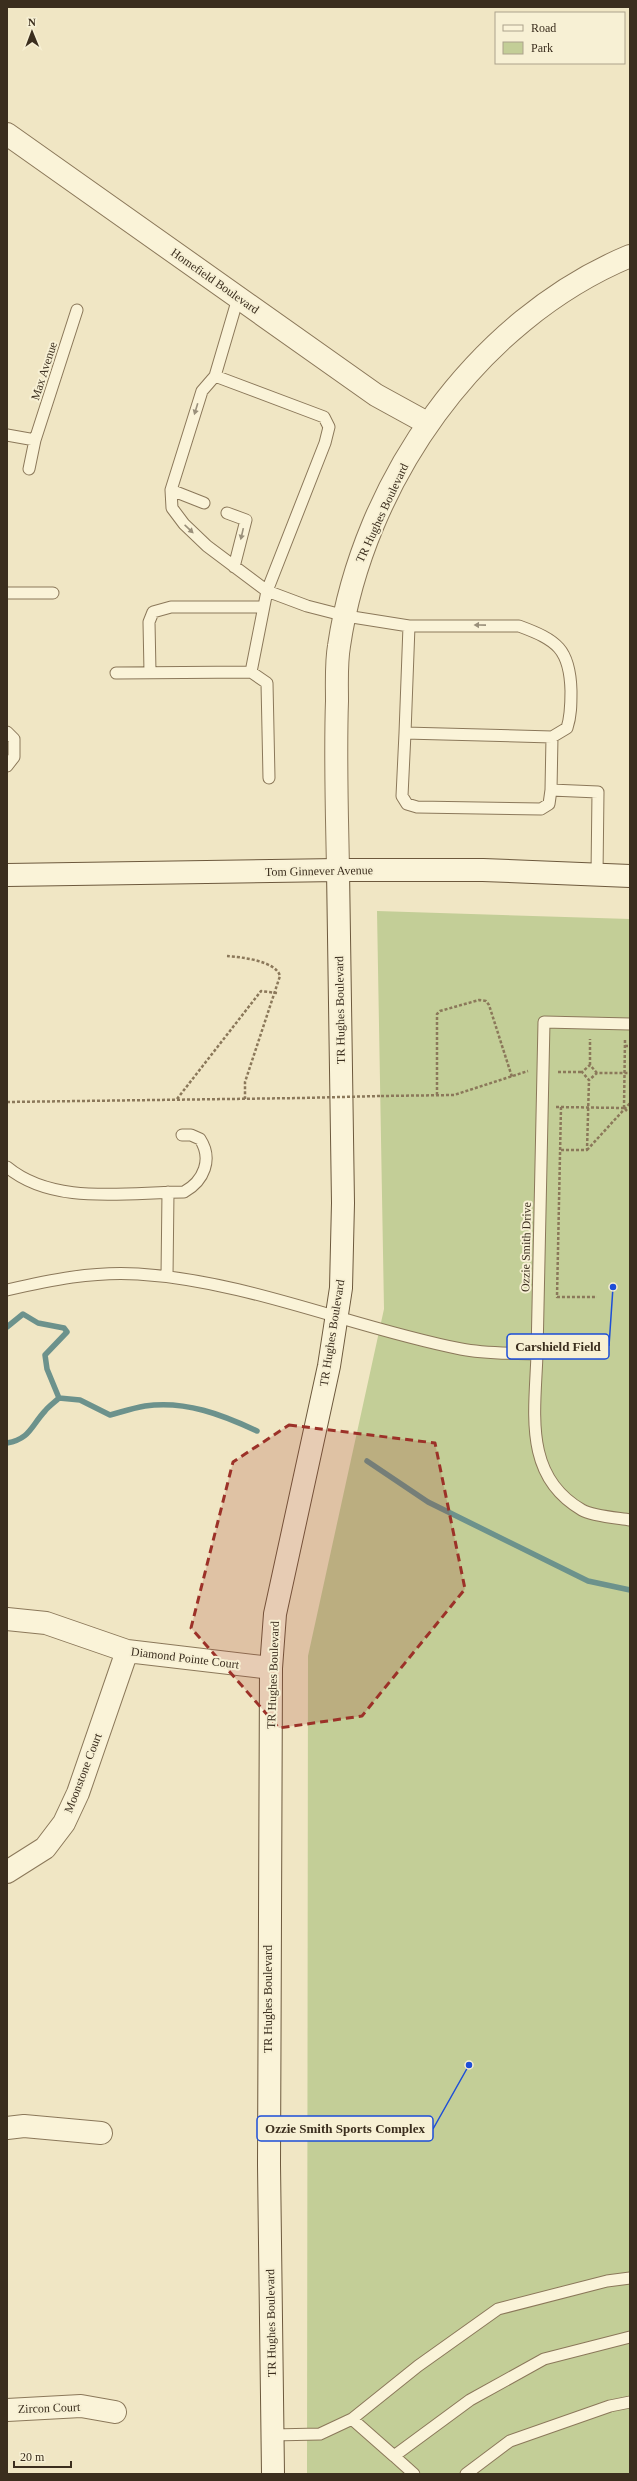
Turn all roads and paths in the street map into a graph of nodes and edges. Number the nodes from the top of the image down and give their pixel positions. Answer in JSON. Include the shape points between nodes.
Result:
{"nodes":[{"id":1,"x":7,"y":134,"type":"edge"},
{"id":2,"x":630,"y":256,"type":"edge"},
{"id":3,"x":238,"y":298,"type":"junction"},
{"id":4,"x":77,"y":310,"type":"dead end"},
{"id":5,"x":215,"y":376,"type":"junction"},
{"id":6,"x":427,"y":423,"type":"junction"},
{"id":7,"x":7,"y":435,"type":"edge"},
{"id":8,"x":35,"y":440,"type":"junction"},
{"id":9,"x":29,"y":469,"type":"dead end"},
{"id":10,"x":170,"y":490,"type":"junction"},
{"id":11,"x":204,"y":503,"type":"dead end"},
{"id":12,"x":227,"y":513,"type":"dead end"},
{"id":13,"x":234,"y":567,"type":"junction"},
{"id":14,"x":267,"y":591,"type":"junction"},
{"id":15,"x":7,"y":593,"type":"edge"},
{"id":16,"x":53,"y":593,"type":"dead end"},
{"id":17,"x":262,"y":608,"type":"junction"},
{"id":18,"x":346,"y":616,"type":"junction"},
{"id":19,"x":409,"y":626,"type":"junction"},
{"id":20,"x":150,"y":672,"type":"junction"},
{"id":21,"x":251,"y":672,"type":"junction"},
{"id":22,"x":116,"y":673,"type":"dead end"},
{"id":23,"x":7,"y":732,"type":"edge"},
{"id":24,"x":405,"y":733,"type":"junction"},
{"id":25,"x":552,"y":737,"type":"junction"},
{"id":26,"x":7,"y":766,"type":"edge"},
{"id":27,"x":269,"y":778,"type":"dead end"},
{"id":28,"x":551,"y":790,"type":"junction"},
{"id":29,"x":338,"y":870,"type":"junction"},
{"id":30,"x":597,"y":874,"type":"junction"},
{"id":31,"x":7,"y":875,"type":"edge"},
{"id":32,"x":630,"y":876,"type":"edge"},
{"id":33,"x":227,"y":956,"type":"dead end"},
{"id":34,"x":277,"y":993,"type":"junction"},
{"id":35,"x":630,"y":1024,"type":"edge"},
{"id":36,"x":584,"y":1039,"type":"dead end"},
{"id":37,"x":590,"y":1039,"type":"junction"},
{"id":38,"x":597,"y":1039,"type":"dead end"},
{"id":39,"x":618,"y":1039,"type":"dead end"},
{"id":40,"x":626,"y":1046,"type":"junction"},
{"id":41,"x":630,"y":1046,"type":"edge"},
{"id":42,"x":557,"y":1065,"type":"dead end"},
{"id":43,"x":590,"y":1065,"type":"junction"},
{"id":44,"x":530,"y":1071,"type":"dead end"},
{"id":45,"x":552,"y":1072,"type":"dead end"},
{"id":46,"x":556,"y":1072,"type":"junction"},
{"id":47,"x":582,"y":1072,"type":"junction"},
{"id":48,"x":625,"y":1072,"type":"junction"},
{"id":49,"x":597,"y":1073,"type":"junction"},
{"id":50,"x":630,"y":1073,"type":"edge"},
{"id":51,"x":512,"y":1077,"type":"junction"},
{"id":52,"x":556,"y":1079,"type":"dead end"},
{"id":53,"x":589,"y":1080,"type":"junction"},
{"id":54,"x":437,"y":1096,"type":"junction"},
{"id":55,"x":177,"y":1099,"type":"junction"},
{"id":56,"x":245,"y":1099,"type":"junction"},
{"id":57,"x":556,"y":1100,"type":"dead end"},
{"id":58,"x":7,"y":1102,"type":"edge"},
{"id":59,"x":630,"y":1103,"type":"edge"},
{"id":60,"x":562,"y":1107,"type":"junction"},
{"id":61,"x":588,"y":1108,"type":"junction"},
{"id":62,"x":624,"y":1108,"type":"junction"},
{"id":63,"x":627,"y":1111,"type":"dead end"},
{"id":64,"x":182,"y":1135,"type":"dead end"},
{"id":65,"x":561,"y":1150,"type":"junction"},
{"id":66,"x":586,"y":1150,"type":"junction"},
{"id":67,"x":7,"y":1167,"type":"edge"},
{"id":68,"x":168,"y":1192,"type":"junction"},
{"id":69,"x":167,"y":1276,"type":"junction"},
{"id":70,"x":7,"y":1290,"type":"edge"},
{"id":71,"x":597,"y":1297,"type":"dead end"},
{"id":72,"x":337,"y":1316,"type":"junction"},
{"id":73,"x":537,"y":1354,"type":"junction"},
{"id":74,"x":630,"y":1520,"type":"edge"},
{"id":75,"x":7,"y":1620,"type":"edge"},
{"id":76,"x":127,"y":1651,"type":"junction"},
{"id":77,"x":271,"y":1668,"type":"junction"},
{"id":78,"x":7,"y":1872,"type":"edge"},
{"id":79,"x":7,"y":2128,"type":"edge"},
{"id":80,"x":101,"y":2133,"type":"dead end"},
{"id":81,"x":630,"y":2278,"type":"edge"},
{"id":82,"x":630,"y":2337,"type":"edge"},
{"id":83,"x":630,"y":2402,"type":"edge"},
{"id":84,"x":7,"y":2410,"type":"edge"},
{"id":85,"x":115,"y":2412,"type":"dead end"},
{"id":86,"x":352,"y":2419,"type":"junction"},
{"id":87,"x":272,"y":2435,"type":"junction"},
{"id":88,"x":394,"y":2456,"type":"junction"},
{"id":89,"x":273,"y":2474,"type":"edge"},
{"id":90,"x":414,"y":2474,"type":"edge"},
{"id":91,"x":466,"y":2474,"type":"edge"}],
"edges":[{"from":1,"to":3,"type":"main road","name":"Homefield Boulevard"},
{"from":2,"to":6,"type":"main road","name":"TR Hughes Boulevard","via":[[602,268],[545,304],[502,339],[469,371]]},
{"from":3,"to":5,"type":"lane"},
{"from":3,"to":6,"type":"main road","name":"Homefield Boulevard","via":[[376,395]]},
{"from":4,"to":8,"type":"lane","name":"Max Avenue"},
{"from":5,"to":10,"type":"lane","one_way":true,"via":[[202,391]]},
{"from":5,"to":14,"type":"lane","via":[[324,417],[329,427]]},
{"from":6,"to":18,"type":"main road","name":"TR Hughes Boulevard","via":[[379,513],[356,569]]},
{"from":7,"to":8,"type":"lane"},
{"from":8,"to":9,"type":"lane","name":"Max Avenue"},
{"from":10,"to":11,"type":"lane"},
{"from":10,"to":13,"type":"lane","one_way":true,"via":[[172,508],[184,524]]},
{"from":12,"to":13,"type":"lane","one_way":true,"via":[[246,520]]},
{"from":13,"to":14,"type":"lane"},
{"from":14,"to":17,"type":"lane"},
{"from":14,"to":18,"type":"lane","via":[[307,606]]},
{"from":15,"to":16,"type":"lane"},
{"from":17,"to":20,"type":"lane","via":[[171,607],[153,612],[149,622]]},
{"from":17,"to":21,"type":"lane"},
{"from":18,"to":19,"type":"lane"},
{"from":18,"to":29,"type":"main road","name":"TR Hughes Boulevard","via":[[339,646],[336,732]]},
{"from":19,"to":24,"type":"lane"},
{"from":25,"to":19,"type":"lane","one_way":true,"via":[[567,728],[570,719],[568,662],[556,644],[519,626]]},
{"from":20,"to":21,"type":"lane"},
{"from":20,"to":22,"type":"lane"},
{"from":21,"to":27,"type":"lane","via":[[267,683]]},
{"from":23,"to":26,"type":"lane","via":[[14,739],[14,757]]},
{"from":24,"to":25,"type":"lane"},
{"from":24,"to":28,"type":"lane","via":[[402,796],[407,804],[417,807],[541,809],[549,804]]},
{"from":25,"to":28,"type":"lane"},
{"from":28,"to":30,"type":"lane","via":[[598,792]]},
{"from":29,"to":30,"type":"main road","name":"Tom Ginnever Avenue","via":[[483,870]]},
{"from":29,"to":31,"type":"main road","name":"Tom Ginnever Avenue"},
{"from":29,"to":72,"type":"main road","name":"TR Hughes Boulevard","via":[[343,1218],[341,1288]]},
{"from":30,"to":32,"type":"main road","name":"Tom Ginnever Avenue"},
{"from":33,"to":34,"type":"path","via":[[248,958],[279,971]]},
{"from":34,"to":55,"type":"path","via":[[261,991]]},
{"from":34,"to":56,"type":"path","via":[[245,1082]]},
{"from":35,"to":73,"type":"lane","name":"Ozzie Smith Drive","via":[[544,1022]]},
{"from":36,"to":37,"type":"path"},
{"from":37,"to":38,"type":"path"},
{"from":37,"to":43,"type":"path"},
{"from":39,"to":40,"type":"path","via":[[626,1039]]},
{"from":40,"to":41,"type":"path"},
{"from":40,"to":48,"type":"path"},
{"from":42,"to":46,"type":"path"},
{"from":43,"to":47,"type":"path"},
{"from":43,"to":49,"type":"path"},
{"from":44,"to":51,"type":"path"},
{"from":45,"to":46,"type":"path"},
{"from":46,"to":47,"type":"path"},
{"from":46,"to":52,"type":"path"},
{"from":47,"to":53,"type":"path"},
{"from":48,"to":49,"type":"path"},
{"from":48,"to":50,"type":"path"},
{"from":48,"to":62,"type":"path"},
{"from":49,"to":53,"type":"path"},
{"from":51,"to":54,"type":"path","via":[[454,1095]]},
{"from":51,"to":54,"type":"path","via":[[489,1005],[486,1001],[479,1000],[437,1014]]},
{"from":53,"to":61,"type":"path"},
{"from":54,"to":56,"type":"path","bridge":true},
{"from":55,"to":56,"type":"path"},
{"from":55,"to":58,"type":"path"},
{"from":57,"to":60,"type":"path","via":[[556,1107]]},
{"from":59,"to":62,"type":"path"},
{"from":60,"to":61,"type":"path"},
{"from":60,"to":65,"type":"path"},
{"from":61,"to":62,"type":"path"},
{"from":61,"to":66,"type":"path"},
{"from":62,"to":63,"type":"path"},
{"from":62,"to":66,"type":"path"},
{"from":64,"to":68,"type":"lane","via":[[200,1139],[205,1146],[206,1168],[194,1187],[184,1192]]},
{"from":65,"to":66,"type":"path"},
{"from":65,"to":71,"type":"path","via":[[557,1297]]},
{"from":67,"to":68,"type":"lane","via":[[21,1178],[41,1187],[62,1192]]},
{"from":68,"to":69,"type":"lane"},
{"from":69,"to":70,"type":"lane","via":[[137,1273],[97,1274],[66,1277]]},
{"from":69,"to":72,"type":"lane"},
{"from":72,"to":73,"type":"lane","via":[[463,1350]]},
{"from":72,"to":77,"type":"main road","name":"TR Hughes Boulevard","via":[[329,1366],[275,1614]]},
{"from":73,"to":74,"type":"lane","via":[[535,1434],[542,1467],[558,1492],[583,1511]]},
{"from":75,"to":76,"type":"main road","name":"Diamond Pointe Court","via":[[46,1623]]},
{"from":76,"to":77,"type":"main road","name":"Diamond Pointe Court"},
{"from":76,"to":78,"type":"main road","name":"Moonstone Court","via":[[78,1793],[64,1823],[45,1848]]},
{"from":77,"to":87,"type":"main road","name":"TR Hughes Boulevard","via":[[268,2165]]},
{"from":79,"to":80,"type":"main road","via":[[24,2126]]},
{"from":81,"to":86,"type":"lane","via":[[607,2281],[498,2309],[418,2366]]},
{"from":82,"to":88,"type":"lane","via":[[544,2359],[470,2400]]},
{"from":83,"to":91,"type":"lane","via":[[610,2406],[510,2441]]},
{"from":84,"to":85,"type":"main road","name":"Zircon Court","via":[[81,2406]]},
{"from":86,"to":87,"type":"lane","via":[[320,2434]]},
{"from":86,"to":88,"type":"lane"},
{"from":87,"to":89,"type":"main road","name":"TR Hughes Boulevard"},
{"from":88,"to":90,"type":"lane"}]}
